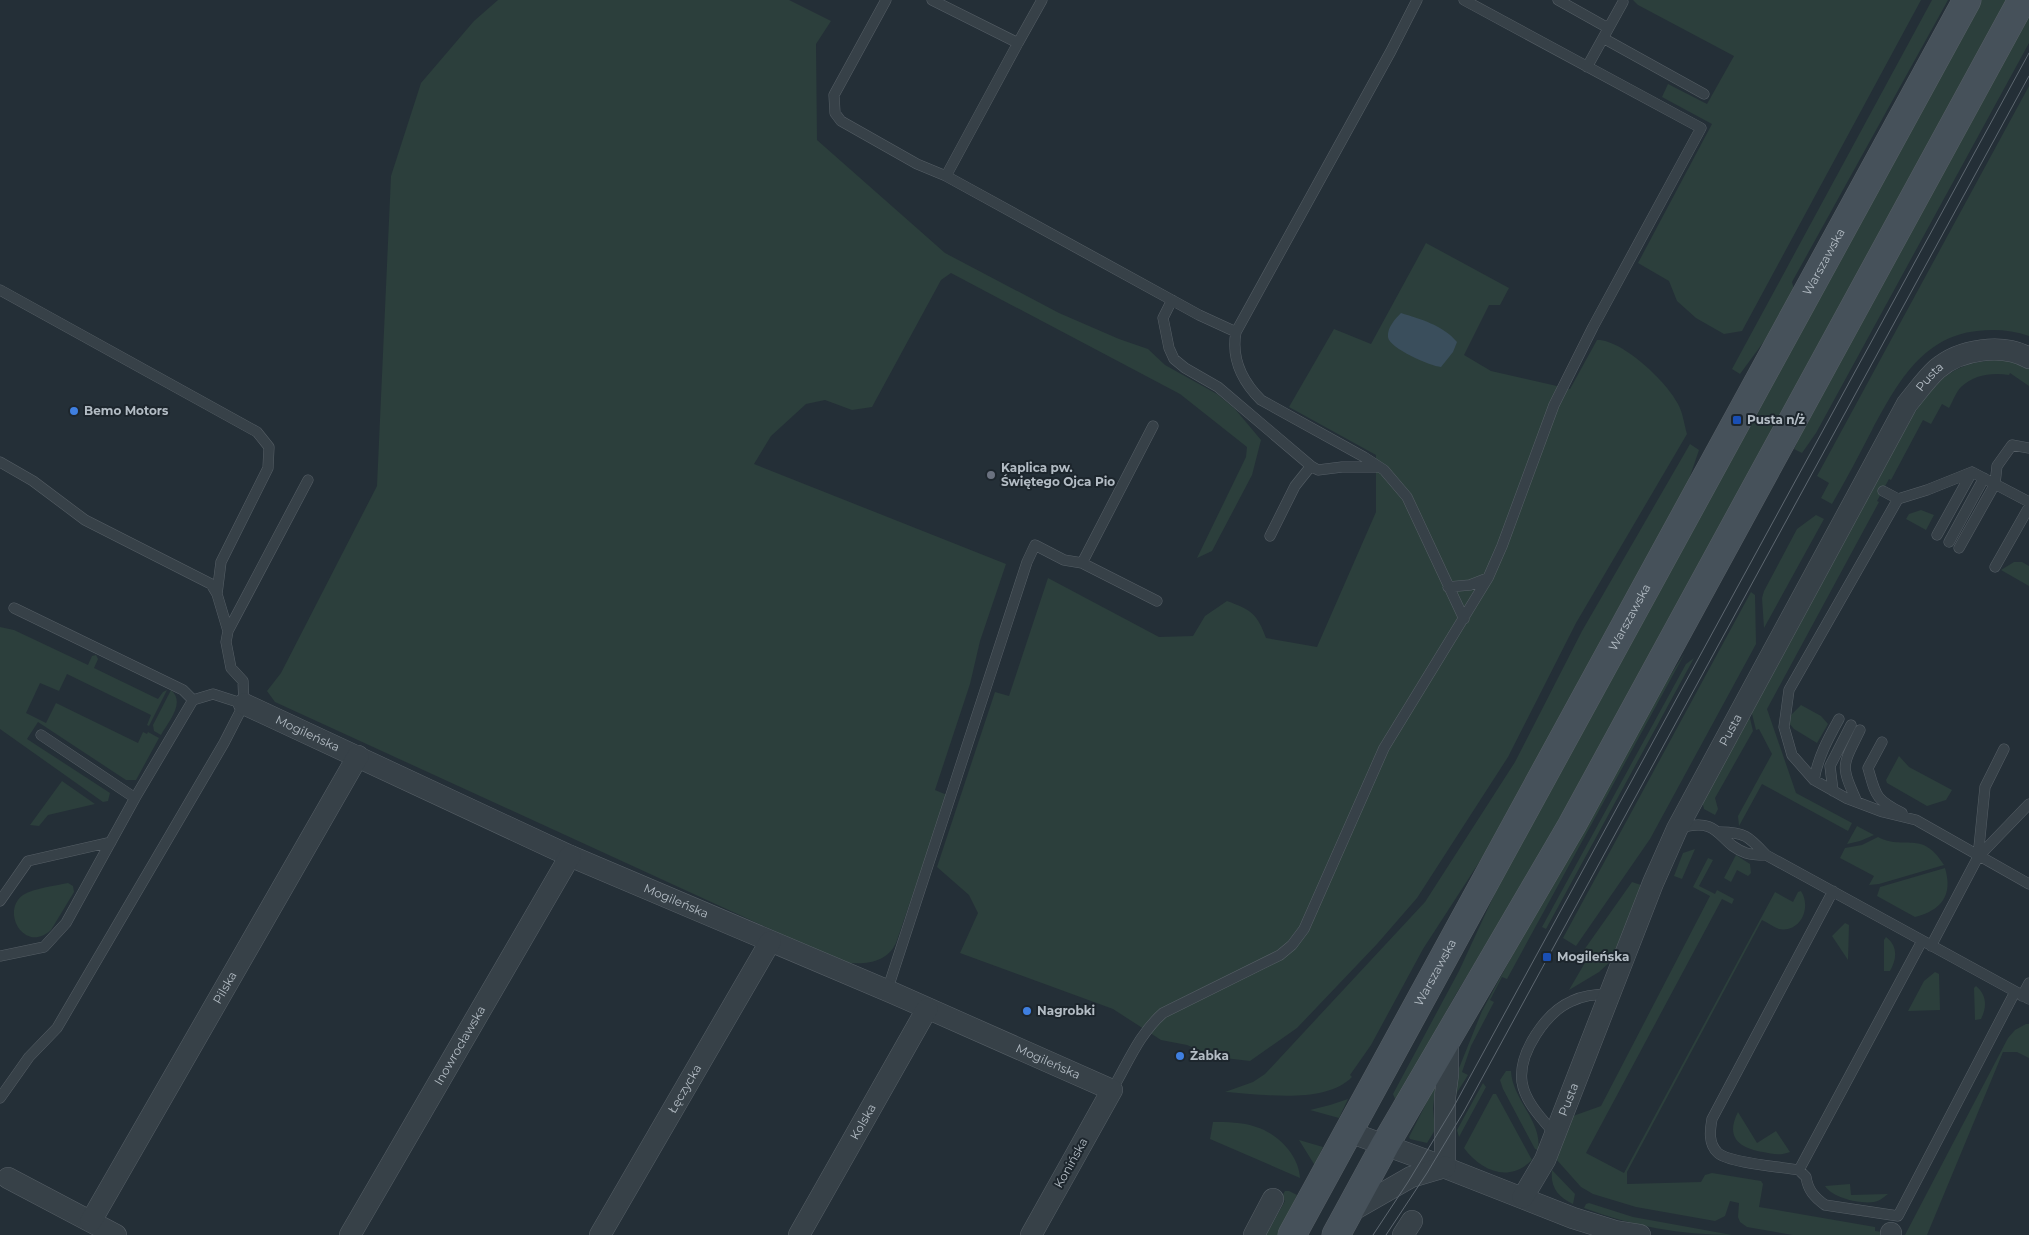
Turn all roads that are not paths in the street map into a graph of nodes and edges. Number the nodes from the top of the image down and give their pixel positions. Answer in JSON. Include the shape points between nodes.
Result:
{"nodes":[{"id":1,"x":886,"y":0,"type":"edge"},
{"id":2,"x":932,"y":0,"type":"edge"},
{"id":3,"x":1042,"y":0,"type":"edge"},
{"id":4,"x":1417,"y":0,"type":"edge"},
{"id":5,"x":1464,"y":0,"type":"edge"},
{"id":6,"x":1558,"y":0,"type":"edge"},
{"id":7,"x":1967,"y":0,"type":"edge"},
{"id":8,"x":2022,"y":0,"type":"edge"},
{"id":9,"x":1623,"y":2,"type":"dead end"},
{"id":10,"x":1606,"y":33,"type":"junction"},
{"id":11,"x":1018,"y":43,"type":"junction"},
{"id":12,"x":1588,"y":67,"type":"junction"},
{"id":13,"x":1704,"y":94,"type":"dead end"},
{"id":14,"x":946,"y":176,"type":"junction"},
{"id":15,"x":0,"y":290,"type":"edge"},
{"id":16,"x":1172,"y":300,"type":"junction"},
{"id":17,"x":1236,"y":332,"type":"junction"},
{"id":18,"x":2029,"y":358,"type":"edge"},
{"id":19,"x":1153,"y":426,"type":"dead end"},
{"id":20,"x":2029,"y":448,"type":"edge"},
{"id":21,"x":0,"y":462,"type":"edge"},
{"id":22,"x":1311,"y":466,"type":"junction"},
{"id":23,"x":1380,"y":467,"type":"junction"},
{"id":24,"x":1972,"y":472,"type":"junction"},
{"id":25,"x":1984,"y":478,"type":"junction"},
{"id":26,"x":308,"y":480,"type":"dead end"},
{"id":27,"x":1995,"y":484,"type":"junction"},
{"id":28,"x":1882,"y":491,"type":"junction"},
{"id":29,"x":2029,"y":502,"type":"edge"},
{"id":30,"x":2029,"y":507,"type":"edge"},
{"id":31,"x":1270,"y":536,"type":"dead end"},
{"id":32,"x":1937,"y":536,"type":"dead end"},
{"id":33,"x":1949,"y":542,"type":"dead end"},
{"id":34,"x":1959,"y":548,"type":"dead end"},
{"id":35,"x":1082,"y":563,"type":"junction"},
{"id":36,"x":1995,"y":567,"type":"dead end"},
{"id":37,"x":1488,"y":578,"type":"junction"},
{"id":38,"x":1448,"y":587,"type":"junction"},
{"id":39,"x":217,"y":594,"type":"junction"},
{"id":40,"x":1157,"y":601,"type":"dead end"},
{"id":41,"x":14,"y":608,"type":"dead end"},
{"id":42,"x":1464,"y":619,"type":"junction"},
{"id":43,"x":228,"y":631,"type":"junction"},
{"id":44,"x":193,"y":700,"type":"junction"},
{"id":45,"x":244,"y":704,"type":"junction"},
{"id":46,"x":1839,"y":719,"type":"dead end"},
{"id":47,"x":41,"y":735,"type":"dead end"},
{"id":48,"x":1882,"y":742,"type":"dead end"},
{"id":49,"x":2004,"y":749,"type":"dead end"},
{"id":50,"x":358,"y":756,"type":"junction"},
{"id":51,"x":1814,"y":780,"type":"junction"},
{"id":52,"x":1833,"y":790,"type":"junction"},
{"id":53,"x":134,"y":798,"type":"junction"},
{"id":54,"x":1857,"y":802,"type":"junction"},
{"id":55,"x":2029,"y":804,"type":"edge"},
{"id":56,"x":1916,"y":820,"type":"junction"},
{"id":57,"x":1677,"y":829,"type":"junction"},
{"id":58,"x":1720,"y":832,"type":"junction"},
{"id":59,"x":110,"y":842,"type":"junction"},
{"id":60,"x":1766,"y":855,"type":"junction"},
{"id":61,"x":570,"y":856,"type":"junction"},
{"id":62,"x":1978,"y":857,"type":"junction"},
{"id":63,"x":2029,"y":884,"type":"edge"},
{"id":64,"x":1833,"y":892,"type":"junction"},
{"id":65,"x":0,"y":901,"type":"edge"},
{"id":66,"x":770,"y":942,"type":"junction"},
{"id":67,"x":1927,"y":943,"type":"junction"},
{"id":68,"x":0,"y":956,"type":"edge"},
{"id":69,"x":2029,"y":983,"type":"edge"},
{"id":70,"x":887,"y":991,"type":"junction"},
{"id":71,"x":1610,"y":994,"type":"junction"},
{"id":72,"x":2022,"y":996,"type":"edge"},
{"id":73,"x":928,"y":1009,"type":"junction"},
{"id":74,"x":1448,"y":1036,"type":"junction"},
{"id":75,"x":1112,"y":1090,"type":"junction"},
{"id":76,"x":0,"y":1098,"type":"edge"},
{"id":77,"x":1349,"y":1132,"type":"junction"},
{"id":78,"x":1555,"y":1134,"type":"junction"},
{"id":79,"x":1385,"y":1145,"type":"junction"},
{"id":80,"x":1445,"y":1167,"type":"junction"},
{"id":81,"x":1799,"y":1170,"type":"junction"},
{"id":82,"x":8,"y":1178,"type":"dead end"},
{"id":83,"x":1523,"y":1198,"type":"junction"},
{"id":84,"x":1273,"y":1199,"type":"dead end"},
{"id":85,"x":91,"y":1221,"type":"junction"},
{"id":86,"x":1342,"y":1224,"type":"edge"},
{"id":87,"x":1893,"y":1228,"type":"edge"},
{"id":88,"x":1614,"y":1233,"type":"edge"},
{"id":89,"x":116,"y":1235,"type":"edge"},
{"id":90,"x":350,"y":1235,"type":"edge"},
{"id":91,"x":600,"y":1235,"type":"edge"},
{"id":92,"x":800,"y":1235,"type":"edge"},
{"id":93,"x":1031,"y":1235,"type":"edge"},
{"id":94,"x":1254,"y":1235,"type":"edge"},
{"id":95,"x":1292,"y":1235,"type":"edge"},
{"id":96,"x":1640,"y":1235,"type":"edge"}],
"edges":[{"from":1,"to":14,"type":"lane","via":[[834,95],[835,113],[841,121],[917,164]]},
{"from":2,"to":11,"type":"lane"},
{"from":3,"to":11,"type":"lane"},
{"from":4,"to":17,"type":"lane"},
{"from":5,"to":12,"type":"lane"},
{"from":6,"to":10,"type":"lane"},
{"from":7,"to":77,"type":"main road","name":"Warszawska"},
{"from":8,"to":74,"type":"main road","via":[[1572,825]]},
{"from":9,"to":10,"type":"lane"},
{"from":10,"to":12,"type":"lane"},
{"from":10,"to":13,"type":"lane"},
{"from":11,"to":14,"type":"lane"},
{"from":12,"to":37,"type":"lane","via":[[1701,128],[1554,405]]},
{"from":14,"to":16,"type":"lane"},
{"from":15,"to":39,"type":"lane","via":[[257,432],[269,447],[268,468],[221,562]]},
{"from":16,"to":17,"type":"lane"},
{"from":16,"to":22,"type":"lane","via":[[1163,318],[1174,360],[1218,387]]},
{"from":17,"to":23,"type":"lane","via":[[1234,345],[1238,368],[1262,400]]},
{"from":18,"to":28,"type":"street","name":"Pusta","via":[[2001,350],[1980,351],[1958,356],[1939,368],[1907,404]]},
{"from":19,"to":35,"type":"lane"},
{"from":20,"to":27,"type":"lane","via":[[2012,445],[1997,466]]},
{"from":21,"to":39,"type":"lane","via":[[33,481],[85,520],[211,584]]},
{"from":22,"to":23,"type":"lane","via":[[1318,470]]},
{"from":22,"to":31,"type":"lane","via":[[1295,486]]},
{"from":23,"to":38,"type":"lane","via":[[1407,497]]},
{"from":24,"to":25,"type":"lane"},
{"from":24,"to":28,"type":"lane","via":[[1927,490]]},
{"from":24,"to":32,"type":"lane"},
{"from":25,"to":27,"type":"lane"},
{"from":25,"to":33,"type":"lane"},
{"from":26,"to":43,"type":"lane"},
{"from":27,"to":29,"type":"lane"},
{"from":27,"to":34,"type":"lane"},
{"from":28,"to":51,"type":"lane","via":[[1789,690],[1784,727],[1792,755]]},
{"from":28,"to":57,"type":"street","name":"Pusta"},
{"from":30,"to":36,"type":"lane"},
{"from":35,"to":40,"type":"lane"},
{"from":35,"to":70,"type":"lane","via":[[1064,560],[1035,545],[1027,562]]},
{"from":37,"to":38,"type":"lane","via":[[1470,585]]},
{"from":37,"to":42,"type":"lane"},
{"from":38,"to":42,"type":"lane"},
{"from":39,"to":43,"type":"lane"},
{"from":41,"to":44,"type":"lane","via":[[177,688]]},
{"from":42,"to":75,"type":"lane","via":[[1384,748],[1304,929],[1292,945],[1264,965],[1163,1013],[1142,1036]]},
{"from":43,"to":45,"type":"lane","via":[[226,642],[231,668],[243,681]]},
{"from":44,"to":45,"type":"lane","via":[[213,694]]},
{"from":44,"to":53,"type":"lane"},
{"from":45,"to":50,"type":"street","name":"Mogileńska"},
{"from":45,"to":76,"type":"lane","via":[[57,1028],[29,1057]]},
{"from":46,"to":51,"type":"lane","via":[[1824,746]]},
{"from":47,"to":53,"type":"lane"},
{"from":48,"to":56,"type":"lane","via":[[1868,768],[1874,789],[1882,802]]},
{"from":49,"to":62,"type":"lane","via":[[1985,787]]},
{"from":50,"to":61,"type":"street","name":"Mogileńska"},
{"from":50,"to":85,"type":"street","name":"Pilska"},
{"from":51,"to":52,"type":"lane"},
{"from":52,"to":54,"type":"lane"},
{"from":52,"to":54,"type":"lane","via":[[1830,766],[1856,728],[1845,760],[1845,775]]},
{"from":53,"to":59,"type":"lane"},
{"from":54,"to":56,"type":"lane"},
{"from":55,"to":62,"type":"lane"},
{"from":56,"to":62,"type":"lane"},
{"from":57,"to":58,"type":"lane","via":[[1700,825]]},
{"from":57,"to":71,"type":"street","name":"Pusta"},
{"from":58,"to":60,"type":"lane","via":[[1731,845],[1747,854]]},
{"from":58,"to":60,"type":"lane","via":[[1738,832],[1753,840]]},
{"from":59,"to":65,"type":"lane","via":[[28,861]]},
{"from":59,"to":68,"type":"lane","via":[[66,923],[44,947]]},
{"from":60,"to":64,"type":"lane"},
{"from":61,"to":66,"type":"street","name":"Mogileńska"},
{"from":61,"to":90,"type":"street","name":"Inowrocławska"},
{"from":62,"to":63,"type":"lane"},
{"from":62,"to":67,"type":"lane"},
{"from":64,"to":67,"type":"lane"},
{"from":64,"to":81,"type":"lane","via":[[1712,1119],[1710,1134],[1717,1152],[1728,1158]]},
{"from":66,"to":70,"type":"street","name":"Mogileńska"},
{"from":66,"to":91,"type":"street","name":"Łęczycka"},
{"from":67,"to":72,"type":"lane"},
{"from":67,"to":81,"type":"lane"},
{"from":69,"to":72,"type":"lane"},
{"from":70,"to":73,"type":"street","name":"Mogileńska"},
{"from":71,"to":78,"type":"street","name":"Pusta"},
{"from":71,"to":78,"type":"lane","via":[[1585,996],[1557,1010],[1546,1020],[1522,1065],[1524,1090]]},
{"from":72,"to":87,"type":"lane"},
{"from":73,"to":75,"type":"street","name":"Mogileńska"},
{"from":73,"to":92,"type":"street","name":"Kolska"},
{"from":74,"to":79,"type":"main road"},
{"from":74,"to":80,"type":"street"},
{"from":75,"to":93,"type":"street","name":"Konińska"},
{"from":77,"to":79,"type":"street"},
{"from":77,"to":95,"type":"main road","name":"Warszawska"},
{"from":78,"to":83,"type":"street","name":"Pusta","via":[[1545,1160]]},
{"from":79,"to":80,"type":"street"},
{"from":79,"to":86,"type":"main road"},
{"from":80,"to":83,"type":"street"},
{"from":80,"to":86,"type":"street","via":[[1411,1177]]},
{"from":81,"to":87,"type":"lane","via":[[1806,1177],[1815,1198],[1825,1205]]},
{"from":82,"to":85,"type":"street"},
{"from":83,"to":88,"type":"street"},
{"from":84,"to":94,"type":"street"},
{"from":85,"to":89,"type":"street"},
{"from":88,"to":96,"type":"street"}]}
